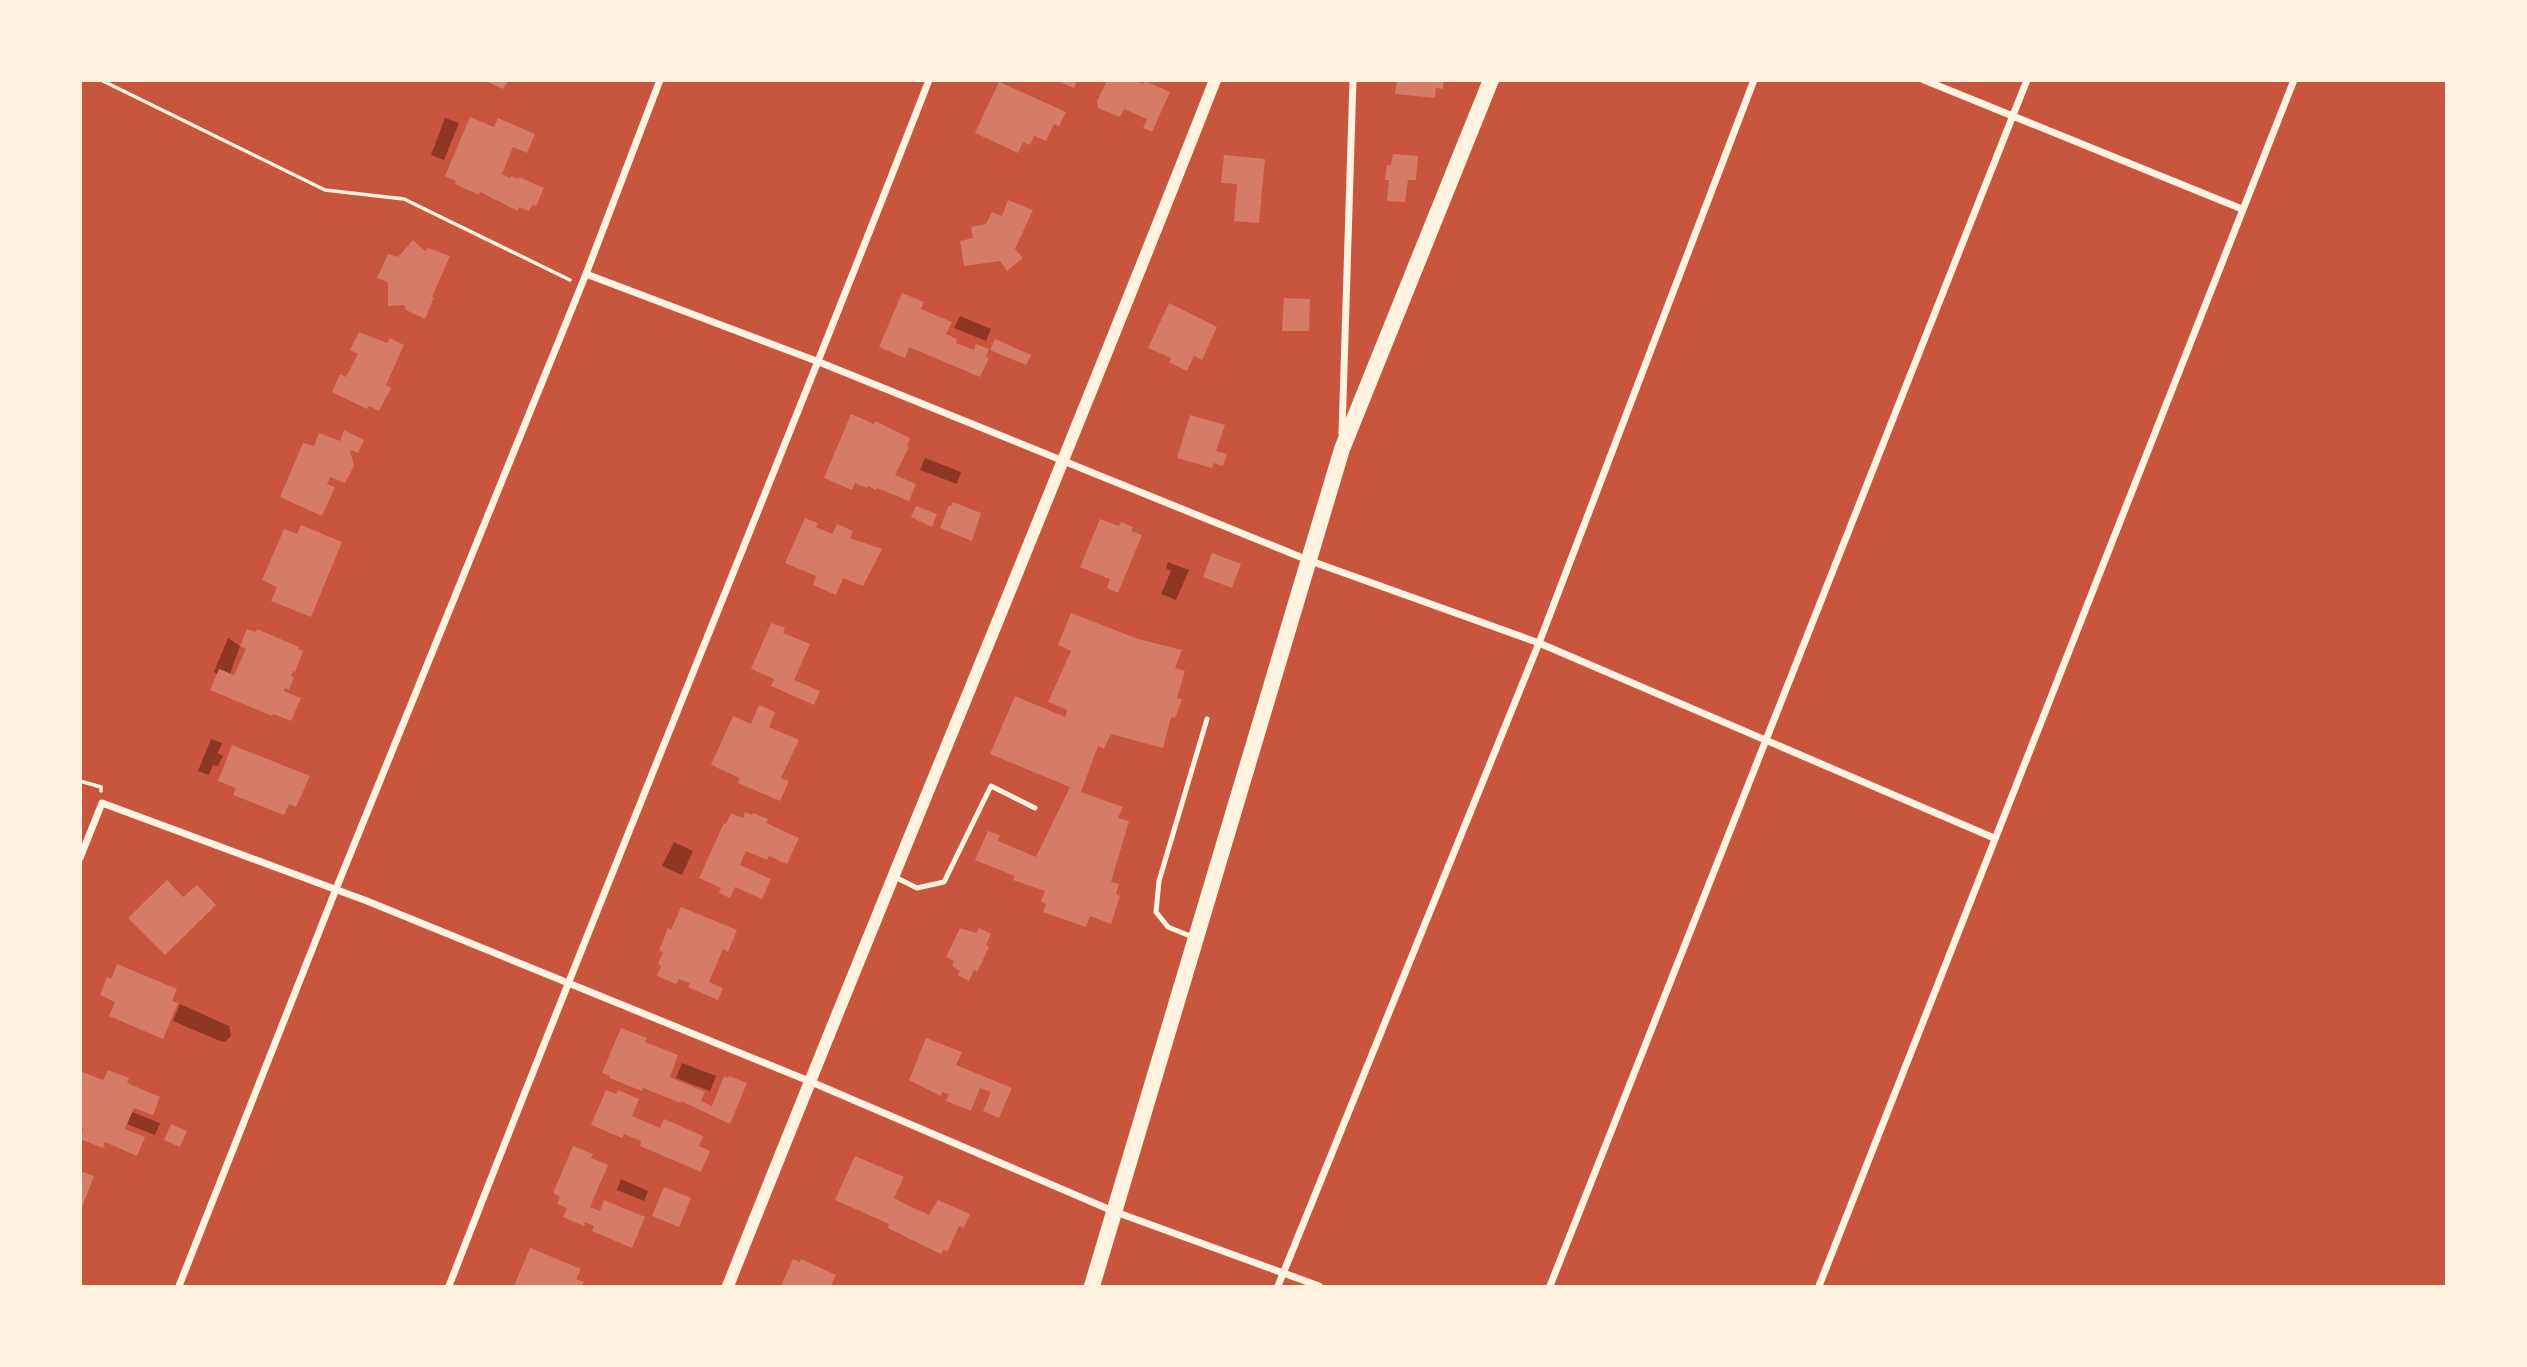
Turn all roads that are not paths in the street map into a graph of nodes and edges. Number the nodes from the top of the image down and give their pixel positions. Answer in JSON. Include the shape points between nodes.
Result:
{"nodes":[{"id":1,"x":660,"y":80,"type":"edge"},
{"id":2,"x":929,"y":80,"type":"edge"},
{"id":3,"x":1215,"y":80,"type":"edge"},
{"id":4,"x":1353,"y":80,"type":"edge"},
{"id":5,"x":1491,"y":80,"type":"edge"},
{"id":6,"x":1755,"y":80,"type":"edge"},
{"id":7,"x":1924,"y":80,"type":"edge"},
{"id":8,"x":2027,"y":80,"type":"edge"},
{"id":9,"x":2294,"y":80,"type":"edge"},
{"id":10,"x":2013,"y":116,"type":"junction"},
{"id":11,"x":2242,"y":209,"type":"junction"},
{"id":12,"x":586,"y":274,"type":"junction"},
{"id":13,"x":819,"y":362,"type":"junction"},
{"id":14,"x":1342,"y":449,"type":"junction"},
{"id":15,"x":1064,"y":460,"type":"junction"},
{"id":16,"x":1308,"y":561,"type":"junction"},
{"id":17,"x":1539,"y":643,"type":"junction"},
{"id":18,"x":1207,"y":719,"type":"dead end"},
{"id":19,"x":1767,"y":739,"type":"junction"},
{"id":20,"x":1035,"y":808,"type":"dead end"},
{"id":21,"x":1994,"y":838,"type":"junction"},
{"id":22,"x":80,"y":858,"type":"edge"},
{"id":23,"x":893,"y":876,"type":"junction"},
{"id":24,"x":336,"y":889,"type":"junction"},
{"id":25,"x":1195,"y":938,"type":"junction"},
{"id":26,"x":567,"y":981,"type":"junction"},
{"id":27,"x":809,"y":1081,"type":"junction"},
{"id":28,"x":1113,"y":1211,"type":"junction"},
{"id":29,"x":1283,"y":1273,"type":"junction"},
{"id":30,"x":179,"y":1286,"type":"edge"},
{"id":31,"x":449,"y":1286,"type":"edge"},
{"id":32,"x":728,"y":1286,"type":"edge"},
{"id":33,"x":1092,"y":1286,"type":"edge"},
{"id":34,"x":1278,"y":1286,"type":"edge"},
{"id":35,"x":1319,"y":1286,"type":"edge"},
{"id":36,"x":1550,"y":1286,"type":"edge"},
{"id":37,"x":1819,"y":1286,"type":"edge"}],
"edges":[{"from":1,"to":12,"type":"street"},
{"from":2,"to":13,"type":"street"},
{"from":3,"to":15,"type":"street"},
{"from":4,"to":14,"type":"street"},
{"from":5,"to":14,"type":"main road"},
{"from":6,"to":17,"type":"street"},
{"from":7,"to":10,"type":"street"},
{"from":8,"to":10,"type":"street"},
{"from":9,"to":11,"type":"street"},
{"from":10,"to":11,"type":"street"},
{"from":10,"to":19,"type":"street"},
{"from":11,"to":21,"type":"street"},
{"from":12,"to":13,"type":"street"},
{"from":12,"to":24,"type":"street"},
{"from":13,"to":15,"type":"street"},
{"from":13,"to":26,"type":"street"},
{"from":14,"to":16,"type":"main road"},
{"from":15,"to":16,"type":"street"},
{"from":15,"to":23,"type":"street"},
{"from":16,"to":17,"type":"street"},
{"from":16,"to":25,"type":"main road"},
{"from":17,"to":19,"type":"street"},
{"from":17,"to":29,"type":"street"},
{"from":18,"to":25,"type":"lane","via":[[1159,881],[1156,912],[1168,927]]},
{"from":19,"to":21,"type":"street"},
{"from":19,"to":36,"type":"street"},
{"from":20,"to":23,"type":"lane","via":[[991,786],[944,883],[917,888]]},
{"from":21,"to":37,"type":"street"},
{"from":22,"to":24,"type":"street","via":[[102,803]]},
{"from":23,"to":27,"type":"street"},
{"from":24,"to":26,"type":"street"},
{"from":24,"to":30,"type":"street"},
{"from":25,"to":28,"type":"main road"},
{"from":26,"to":27,"type":"street"},
{"from":26,"to":31,"type":"street"},
{"from":27,"to":28,"type":"street"},
{"from":27,"to":32,"type":"street"},
{"from":28,"to":29,"type":"street"},
{"from":28,"to":33,"type":"main road"},
{"from":29,"to":34,"type":"street"},
{"from":29,"to":35,"type":"street"}]}
